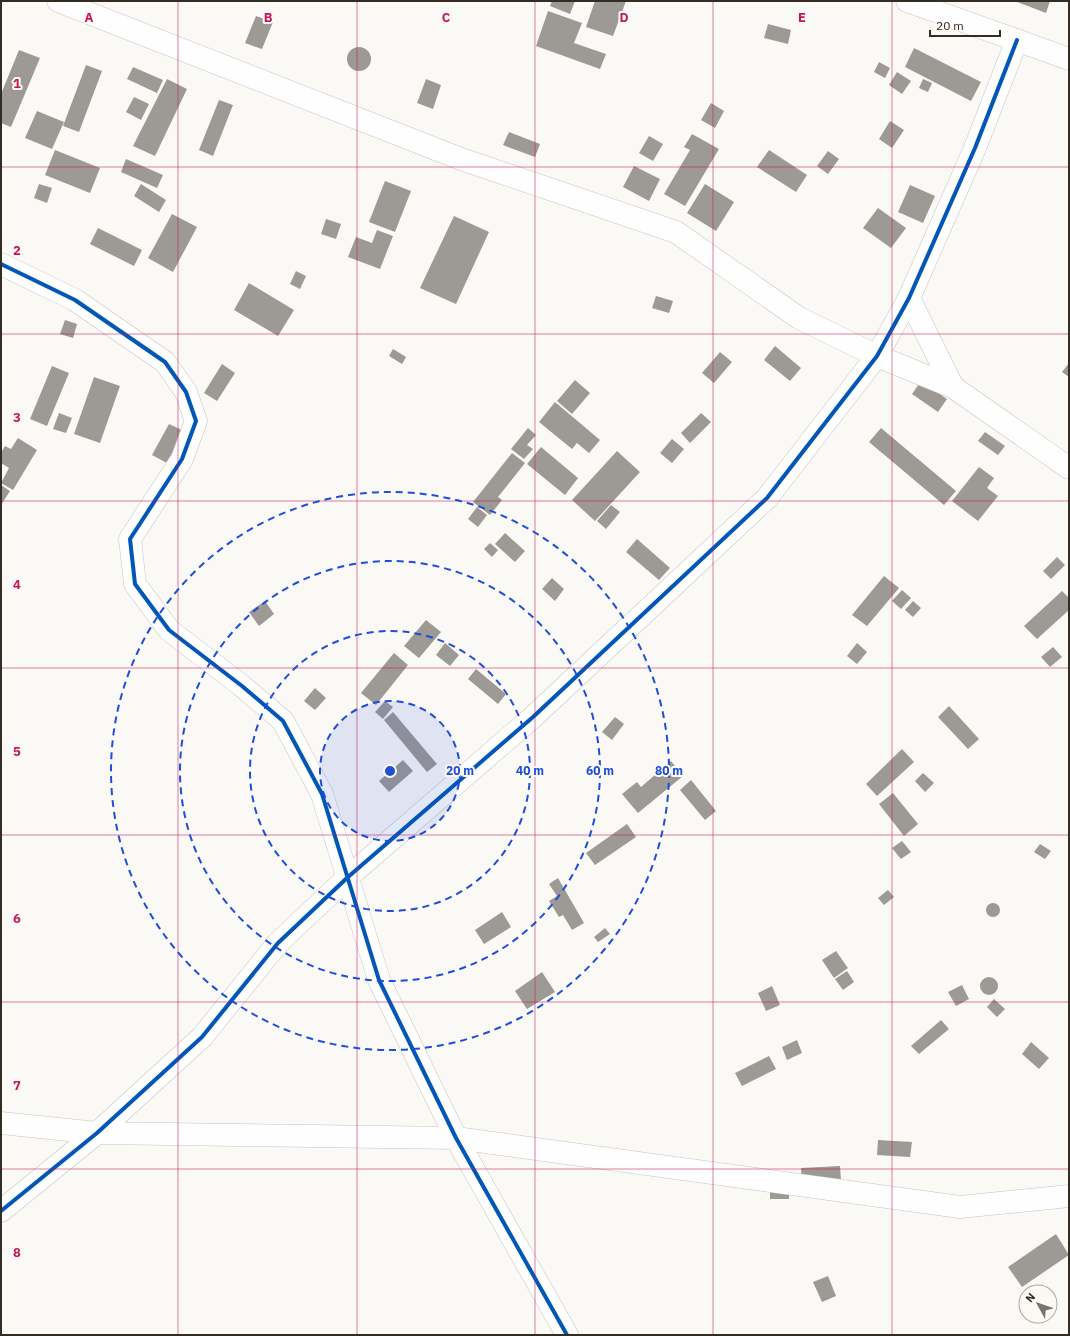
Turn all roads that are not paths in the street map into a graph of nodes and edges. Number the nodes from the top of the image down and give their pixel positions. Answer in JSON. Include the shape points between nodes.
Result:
{"nodes":[{"id":1,"x":58,"y":1,"type":"edge"},
{"id":2,"x":907,"y":1,"type":"edge"},
{"id":3,"x":1016,"y":40,"type":"junction"},
{"id":4,"x":1069,"y":59,"type":"edge"},
{"id":5,"x":1,"y":264,"type":"edge"},
{"id":6,"x":909,"y":298,"type":"junction"},
{"id":7,"x":877,"y":356,"type":"junction"},
{"id":8,"x":953,"y":387,"type":"junction"},
{"id":9,"x":1069,"y":468,"type":"edge"},
{"id":10,"x":348,"y":877,"type":"junction"},
{"id":11,"x":1,"y":1123,"type":"edge"},
{"id":12,"x":97,"y":1133,"type":"junction"},
{"id":13,"x":456,"y":1138,"type":"junction"},
{"id":14,"x":1069,"y":1196,"type":"edge"},
{"id":15,"x":1,"y":1211,"type":"edge"},
{"id":16,"x":567,"y":1335,"type":"edge"}],
"edges":[{"from":1,"to":7,"type":"street","via":[[461,159],[676,232],[799,318]]},
{"from":2,"to":3,"type":"street"},
{"from":3,"to":4,"type":"street"},
{"from":3,"to":6,"type":"street","via":[[975,148]]},
{"from":5,"to":10,"type":"street","via":[[75,300],[125,333],[165,362],[186,392],[196,421],[182,459],[130,539],[135,584],[169,630],[283,721],[322,794]]},
{"from":6,"to":7,"type":"street"},
{"from":6,"to":8,"type":"street"},
{"from":7,"to":8,"type":"street"},
{"from":7,"to":10,"type":"street","via":[[767,498],[532,717]]},
{"from":8,"to":9,"type":"street"},
{"from":10,"to":12,"type":"street","via":[[278,943],[202,1037]]},
{"from":10,"to":13,"type":"street","via":[[380,980]]},
{"from":11,"to":12,"type":"street"},
{"from":12,"to":13,"type":"street"},
{"from":12,"to":15,"type":"street"},
{"from":13,"to":14,"type":"street","via":[[960,1207]]},
{"from":13,"to":16,"type":"street"}]}
